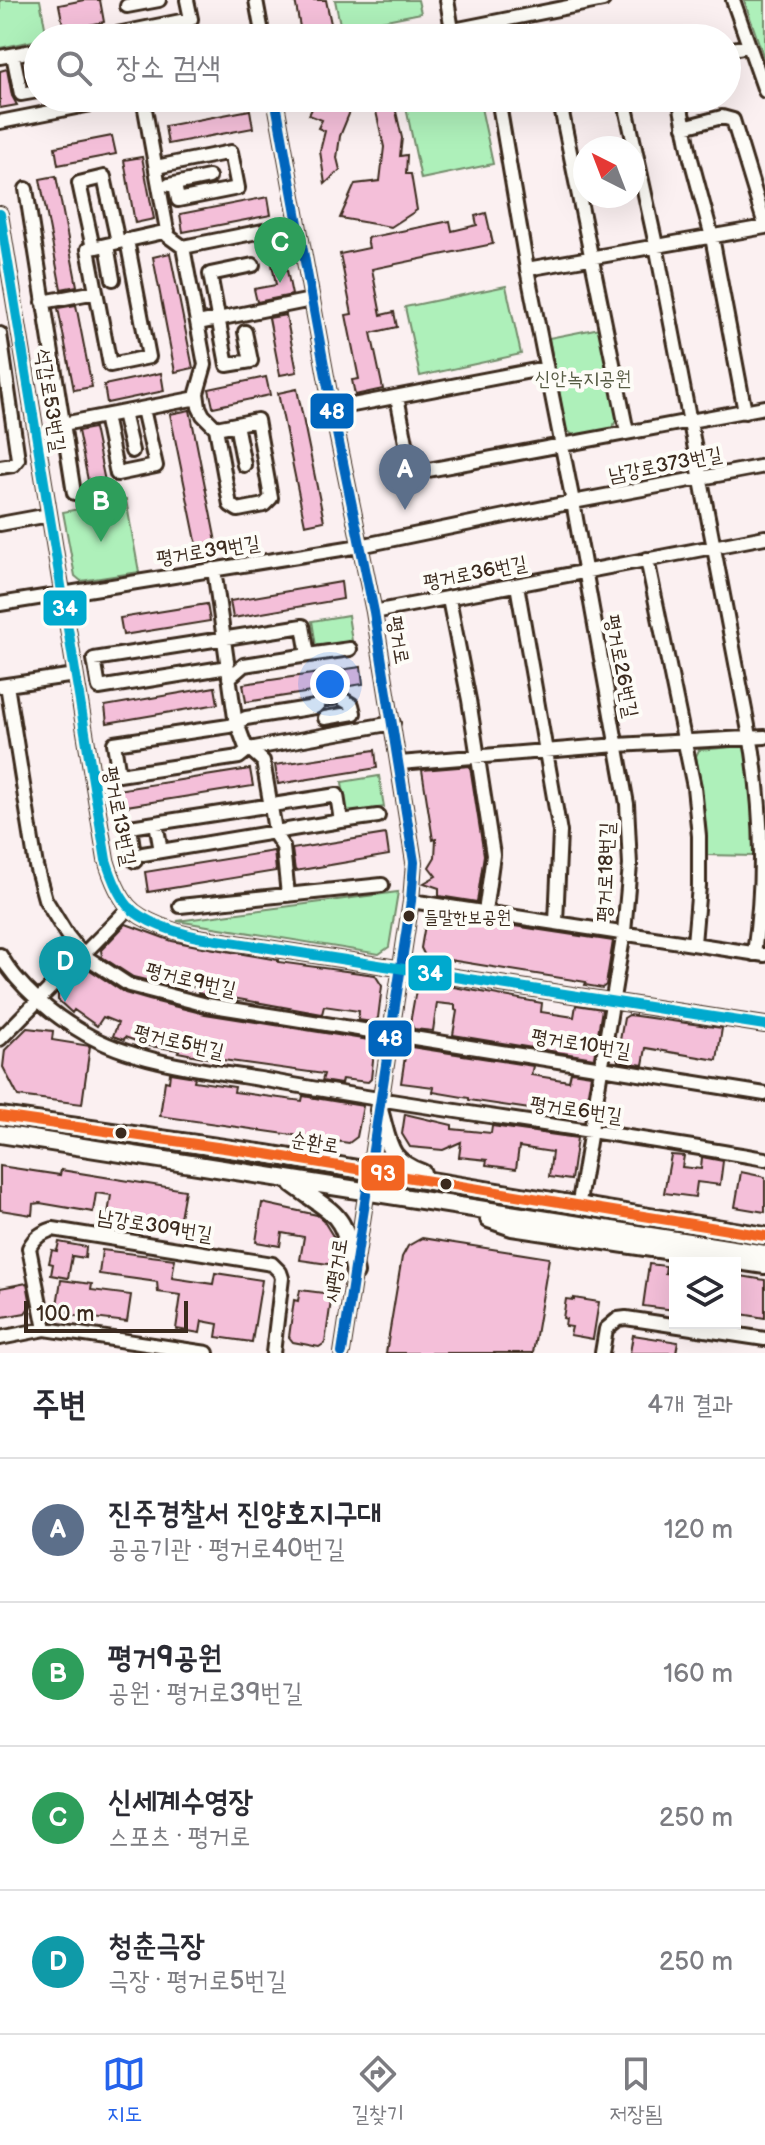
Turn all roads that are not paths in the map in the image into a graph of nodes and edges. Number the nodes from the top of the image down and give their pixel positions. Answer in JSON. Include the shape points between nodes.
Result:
{"nodes":[{"id":1,"x":159,"y":0,"type":"edge"},
{"id":2,"x":187,"y":0,"type":"edge"},
{"id":3,"x":256,"y":0,"type":"edge"},
{"id":4,"x":447,"y":0,"type":"edge"},
{"id":5,"x":603,"y":0,"type":"edge"},
{"id":6,"x":733,"y":0,"type":"edge"},
{"id":7,"x":574,"y":2,"type":"edge"},
{"id":8,"x":127,"y":3,"type":"edge"},
{"id":9,"x":131,"y":24,"type":"edge"},
{"id":10,"x":166,"y":24,"type":"edge"},
{"id":11,"x":260,"y":24,"type":"edge"},
{"id":12,"x":451,"y":24,"type":"edge"},
{"id":13,"x":483,"y":24,"type":"edge"},
{"id":14,"x":741,"y":24,"type":"edge"},
{"id":15,"x":741,"y":25,"type":"edge"},
{"id":16,"x":748,"y":46,"type":"junction"},
{"id":17,"x":741,"y":47,"type":"edge"},
{"id":18,"x":7,"y":56,"type":"edge"},
{"id":19,"x":765,"y":91,"type":"edge"},
{"id":20,"x":24,"y":93,"type":"edge"},
{"id":21,"x":51,"y":112,"type":"edge"},
{"id":22,"x":146,"y":112,"type":"edge"},
{"id":23,"x":277,"y":112,"type":"edge"},
{"id":24,"x":500,"y":112,"type":"edge"},
{"id":25,"x":562,"y":112,"type":"edge"},
{"id":26,"x":627,"y":112,"type":"edge"},
{"id":27,"x":681,"y":112,"type":"edge"},
{"id":28,"x":0,"y":122,"type":"edge"},
{"id":29,"x":684,"y":127,"type":"junction"},
{"id":30,"x":156,"y":167,"type":"junction"},
{"id":31,"x":209,"y":177,"type":"dead end"},
{"id":32,"x":175,"y":184,"type":"junction"},
{"id":33,"x":160,"y":187,"type":"junction"},
{"id":34,"x":26,"y":189,"type":"dead end"},
{"id":35,"x":0,"y":214,"type":"edge"},
{"id":36,"x":765,"y":226,"type":"edge"},
{"id":37,"x":278,"y":228,"type":"dead end"},
{"id":38,"x":168,"y":231,"type":"junction"},
{"id":39,"x":712,"y":237,"type":"junction"},
{"id":40,"x":117,"y":243,"type":"junction"},
{"id":41,"x":656,"y":245,"type":"junction"},
{"id":42,"x":183,"y":247,"type":"junction"},
{"id":43,"x":93,"y":248,"type":"junction"},
{"id":44,"x":591,"y":257,"type":"junction"},
{"id":45,"x":4,"y":260,"type":"edge"},
{"id":46,"x":253,"y":265,"type":"dead end"},
{"id":47,"x":527,"y":269,"type":"junction"},
{"id":48,"x":113,"y":279,"type":"dead end"},
{"id":49,"x":96,"y":292,"type":"junction"},
{"id":50,"x":311,"y":300,"type":"junction"},
{"id":51,"x":43,"y":302,"type":"junction"},
{"id":52,"x":219,"y":319,"type":"junction"},
{"id":53,"x":198,"y":323,"type":"junction"},
{"id":54,"x":245,"y":332,"type":"dead end"},
{"id":55,"x":0,"y":334,"type":"edge"},
{"id":56,"x":546,"y":368,"type":"junction"},
{"id":57,"x":4,"y":386,"type":"edge"},
{"id":58,"x":397,"y":397,"type":"junction"},
{"id":59,"x":197,"y":398,"type":"junction"},
{"id":60,"x":765,"y":407,"type":"edge"},
{"id":61,"x":143,"y":409,"type":"junction"},
{"id":62,"x":332,"y":409,"type":"junction"},
{"id":63,"x":745,"y":412,"type":"junction"},
{"id":64,"x":123,"y":413,"type":"junction"},
{"id":65,"x":105,"y":416,"type":"junction"},
{"id":66,"x":689,"y":421,"type":"junction"},
{"id":67,"x":63,"y":424,"type":"junction"},
{"id":68,"x":236,"y":424,"type":"junction"},
{"id":69,"x":216,"y":428,"type":"junction"},
{"id":70,"x":627,"y":432,"type":"junction"},
{"id":71,"x":560,"y":445,"type":"junction"},
{"id":72,"x":132,"y":451,"type":"dead end"},
{"id":73,"x":244,"y":465,"type":"dead end"},
{"id":74,"x":765,"y":466,"type":"edge"},
{"id":75,"x":0,"y":467,"type":"edge"},
{"id":76,"x":700,"y":478,"type":"junction"},
{"id":77,"x":74,"y":493,"type":"dead end"},
{"id":78,"x":573,"y":502,"type":"junction"},
{"id":79,"x":49,"y":515,"type":"junction"},
{"id":80,"x":0,"y":524,"type":"edge"},
{"id":81,"x":765,"y":537,"type":"edge"},
{"id":82,"x":360,"y":546,"type":"junction"},
{"id":83,"x":713,"y":547,"type":"junction"},
{"id":84,"x":647,"y":559,"type":"junction"},
{"id":85,"x":214,"y":569,"type":"junction"},
{"id":86,"x":584,"y":571,"type":"junction"},
{"id":87,"x":517,"y":585,"type":"junction"},
{"id":88,"x":62,"y":594,"type":"junction"},
{"id":89,"x":449,"y":599,"type":"junction"},
{"id":90,"x":0,"y":604,"type":"edge"},
{"id":91,"x":374,"y":612,"type":"junction"},
{"id":92,"x":224,"y":639,"type":"junction"},
{"id":93,"x":350,"y":649,"type":"dead end"},
{"id":94,"x":308,"y":655,"type":"junction"},
{"id":95,"x":228,"y":673,"type":"junction"},
{"id":96,"x":75,"y":675,"type":"junction"},
{"id":97,"x":4,"y":686,"type":"edge"},
{"id":98,"x":325,"y":718,"type":"dead end"},
{"id":99,"x":236,"y":722,"type":"junction"},
{"id":100,"x":393,"y":723,"type":"junction"},
{"id":101,"x":765,"y":737,"type":"edge"},
{"id":102,"x":751,"y":738,"type":"junction"},
{"id":103,"x":686,"y":742,"type":"junction"},
{"id":104,"x":617,"y":745,"type":"junction"},
{"id":105,"x":249,"y":749,"type":"junction"},
{"id":106,"x":545,"y":751,"type":"junction"},
{"id":107,"x":478,"y":757,"type":"junction"},
{"id":108,"x":400,"y":763,"type":"junction"},
{"id":109,"x":270,"y":806,"type":"junction"},
{"id":110,"x":378,"y":816,"type":"dead end"},
{"id":111,"x":341,"y":821,"type":"junction"},
{"id":112,"x":156,"y":823,"type":"junction"},
{"id":113,"x":275,"y":832,"type":"junction"},
{"id":114,"x":161,"y":851,"type":"junction"},
{"id":115,"x":382,"y":885,"type":"dead end"},
{"id":116,"x":288,"y":895,"type":"junction"},
{"id":117,"x":411,"y":901,"type":"junction"},
{"id":118,"x":180,"y":906,"type":"dead end"},
{"id":119,"x":129,"y":908,"type":"junction"},
{"id":120,"x":485,"y":912,"type":"junction"},
{"id":121,"x":556,"y":922,"type":"junction"},
{"id":122,"x":624,"y":932,"type":"junction"},
{"id":123,"x":694,"y":943,"type":"junction"},
{"id":124,"x":760,"y":954,"type":"edge"},
{"id":125,"x":0,"y":955,"type":"edge"},
{"id":126,"x":83,"y":955,"type":"junction"},
{"id":127,"x":401,"y":969,"type":"junction"},
{"id":128,"x":39,"y":1000,"type":"junction"},
{"id":129,"x":612,"y":1002,"type":"junction"},
{"id":130,"x":765,"y":1025,"type":"edge"},
{"id":131,"x":391,"y":1034,"type":"junction"},
{"id":132,"x":0,"y":1039,"type":"edge"},
{"id":133,"x":601,"y":1066,"type":"junction"},
{"id":134,"x":765,"y":1094,"type":"edge"},
{"id":135,"x":380,"y":1106,"type":"junction"},
{"id":136,"x":2,"y":1112,"type":"edge"},
{"id":137,"x":591,"y":1131,"type":"junction"},
{"id":138,"x":4,"y":1137,"type":"edge"},
{"id":139,"x":765,"y":1159,"type":"edge"},
{"id":140,"x":369,"y":1171,"type":"junction"},
{"id":141,"x":289,"y":1181,"type":"junction"},
{"id":142,"x":451,"y":1185,"type":"junction"},
{"id":143,"x":366,"y":1193,"type":"junction"},
{"id":144,"x":580,"y":1196,"type":"junction"},
{"id":145,"x":449,"y":1206,"type":"junction"},
{"id":146,"x":765,"y":1225,"type":"edge"},
{"id":147,"x":765,"y":1236,"type":"edge"},
{"id":148,"x":765,"y":1254,"type":"edge"},
{"id":149,"x":765,"y":1265,"type":"edge"},
{"id":150,"x":355,"y":1273,"type":"junction"},
{"id":151,"x":45,"y":1329,"type":"junction"},
{"id":152,"x":0,"y":1338,"type":"edge"},
{"id":153,"x":765,"y":1339,"type":"edge"},
{"id":154,"x":207,"y":1353,"type":"edge"},
{"id":155,"x":273,"y":1353,"type":"edge"},
{"id":156,"x":342,"y":1353,"type":"edge"},
{"id":157,"x":602,"y":1353,"type":"edge"}],
"edges":[{"from":1,"to":8,"type":"street"},
{"from":2,"to":10,"type":"street","via":[[191,19]]},
{"from":3,"to":11,"type":"street"},
{"from":4,"to":12,"type":"street"},
{"from":5,"to":7,"type":"street"},
{"from":6,"to":14,"type":"street"},
{"from":7,"to":13,"type":"street"},
{"from":8,"to":9,"type":"street"},
{"from":15,"to":16,"type":"street"},
{"from":16,"to":17,"type":"street"},
{"from":16,"to":19,"type":"street"},
{"from":18,"to":20,"type":"street"},
{"from":21,"to":28,"type":"street"},
{"from":22,"to":30,"type":"street"},
{"from":23,"to":50,"type":"street","name":"평거로"},
{"from":24,"to":47,"type":"street","name":"평거로26번길"},
{"from":25,"to":44,"type":"street"},
{"from":26,"to":41,"type":"street"},
{"from":27,"to":29,"type":"street"},
{"from":29,"to":36,"type":"street","via":[[722,117],[733,120]]},
{"from":29,"to":39,"type":"street"},
{"from":30,"to":32,"type":"street","via":[[231,152],[238,188],[178,200]]},
{"from":30,"to":33,"type":"street"},
{"from":31,"to":32,"type":"street"},
{"from":32,"to":33,"type":"street"},
{"from":33,"to":38,"type":"street"},
{"from":34,"to":51,"type":"street"},
{"from":35,"to":45,"type":"street","name":"석갑로53번길"},
{"from":36,"to":39,"type":"street"},
{"from":37,"to":42,"type":"street"},
{"from":38,"to":40,"type":"street"},
{"from":38,"to":42,"type":"street"},
{"from":39,"to":41,"type":"street"},
{"from":39,"to":63,"type":"street"},
{"from":40,"to":43,"type":"street"},
{"from":40,"to":43,"type":"street","via":[[104,177],[79,183]]},
{"from":40,"to":48,"type":"street"},
{"from":40,"to":49,"type":"street","via":[[149,357],[110,365]]},
{"from":41,"to":44,"type":"street"},
{"from":41,"to":66,"type":"street"},
{"from":42,"to":53,"type":"street"},
{"from":43,"to":49,"type":"street","via":[[88,249]]},
{"from":44,"to":47,"type":"street"},
{"from":44,"to":70,"type":"street"},
{"from":45,"to":79,"type":"street","name":"석갑로53번길"},
{"from":46,"to":52,"type":"street","via":[[210,274]]},
{"from":47,"to":56,"type":"street","name":"평거로26번길"},
{"from":49,"to":51,"type":"street"},
{"from":50,"to":52,"type":"street"},
{"from":50,"to":62,"type":"street","name":"평거로"},
{"from":51,"to":67,"type":"street"},
{"from":52,"to":53,"type":"street"},
{"from":52,"to":54,"type":"street","via":[[227,365],[251,361]]},
{"from":53,"to":59,"type":"street","via":[[205,365]]},
{"from":55,"to":57,"type":"street"},
{"from":56,"to":58,"type":"street"},
{"from":56,"to":71,"type":"street","name":"평거로26번길"},
{"from":57,"to":75,"type":"street","via":[[18,459]]},
{"from":58,"to":62,"type":"street"},
{"from":58,"to":71,"type":"street","via":[[412,473]]},
{"from":59,"to":61,"type":"street"},
{"from":59,"to":69,"type":"street","via":[[203,415]]},
{"from":60,"to":63,"type":"street"},
{"from":61,"to":64,"type":"street"},
{"from":61,"to":65,"type":"street","via":[[156,466],[117,474]]},
{"from":62,"to":82,"type":"street","name":"평거로"},
{"from":63,"to":66,"type":"street"},
{"from":64,"to":65,"type":"street"},
{"from":64,"to":72,"type":"street"},
{"from":65,"to":67,"type":"street"},
{"from":66,"to":70,"type":"street"},
{"from":66,"to":76,"type":"street"},
{"from":67,"to":77,"type":"street"},
{"from":68,"to":69,"type":"street"},
{"from":68,"to":69,"type":"street","via":[[257,420],[271,498],[264,505],[238,510],[230,505]]},
{"from":68,"to":73,"type":"street"},
{"from":70,"to":71,"type":"street"},
{"from":71,"to":78,"type":"street","name":"평거로26번길"},
{"from":74,"to":76,"type":"street","name":"남강로373번길"},
{"from":76,"to":78,"type":"street","name":"남강로373번길"},
{"from":76,"to":83,"type":"street"},
{"from":78,"to":82,"type":"street","name":"남강로373번길"},
{"from":78,"to":86,"type":"street","name":"평거로26번길"},
{"from":79,"to":80,"type":"street"},
{"from":79,"to":88,"type":"street","name":"석갑로53번길"},
{"from":81,"to":83,"type":"street","name":"평거로36번길"},
{"from":82,"to":85,"type":"street","name":"평거로39번길"},
{"from":82,"to":91,"type":"street","name":"평거로"},
{"from":83,"to":84,"type":"street","name":"평거로36번길"},
{"from":83,"to":102,"type":"street"},
{"from":84,"to":86,"type":"street","name":"평거로36번길"},
{"from":84,"to":103,"type":"street"},
{"from":85,"to":88,"type":"street","name":"평거로39번길"},
{"from":85,"to":92,"type":"street"},
{"from":86,"to":87,"type":"street","name":"평거로36번길"},
{"from":86,"to":104,"type":"street","name":"평거로26번길"},
{"from":87,"to":89,"type":"street","name":"평거로36번길"},
{"from":87,"to":106,"type":"street"},
{"from":88,"to":90,"type":"street","name":"평거로39번길"},
{"from":88,"to":96,"type":"street","name":"평거로13번길"},
{"from":89,"to":91,"type":"street","name":"평거로36번길"},
{"from":89,"to":107,"type":"street"},
{"from":91,"to":100,"type":"street","name":"평거로"},
{"from":92,"to":94,"type":"street","via":[[303,626]]},
{"from":92,"to":95,"type":"street"},
{"from":92,"to":95,"type":"street","via":[[94,659],[99,688]]},
{"from":93,"to":94,"type":"street"},
{"from":94,"to":95,"type":"street","via":[[244,665]]},
{"from":95,"to":99,"type":"street"},
{"from":96,"to":97,"type":"street"},
{"from":96,"to":119,"type":"street","name":"평거로13번길","via":[[106,860]]},
{"from":97,"to":126,"type":"street","name":"평거로9번길","via":[[45,899]]},
{"from":98,"to":99,"type":"street","via":[[354,713],[352,705],[331,698],[315,707]]},
{"from":99,"to":105,"type":"street"},
{"from":99,"to":105,"type":"street","via":[[114,743],[119,775],[239,757]]},
{"from":100,"to":105,"type":"street"},
{"from":100,"to":108,"type":"street","name":"평거로"},
{"from":101,"to":102,"type":"street"},
{"from":102,"to":103,"type":"street"},
{"from":102,"to":124,"type":"street","via":[[761,808]]},
{"from":103,"to":104,"type":"street"},
{"from":103,"to":123,"type":"street","via":[[699,836]]},
{"from":104,"to":106,"type":"street","name":"평거로26번길"},
{"from":104,"to":122,"type":"street","name":"평거로18번길","via":[[630,865]]},
{"from":105,"to":109,"type":"street","via":[[263,761]]},
{"from":106,"to":107,"type":"street","name":"평거로26번길"},
{"from":106,"to":121,"type":"street","via":[[560,832]]},
{"from":107,"to":108,"type":"street","name":"평거로26번길"},
{"from":107,"to":120,"type":"street","via":[[493,855]]},
{"from":108,"to":117,"type":"street","name":"평거로","via":[[414,862]]},
{"from":109,"to":111,"type":"street","via":[[337,795]]},
{"from":109,"to":112,"type":"street"},
{"from":109,"to":113,"type":"street"},
{"from":110,"to":111,"type":"street"},
{"from":111,"to":113,"type":"street"},
{"from":112,"to":114,"type":"street"},
{"from":112,"to":114,"type":"street","via":[[130,827],[139,858]]},
{"from":113,"to":114,"type":"street"},
{"from":113,"to":116,"type":"street","via":[[283,847]]},
{"from":115,"to":116,"type":"street"},
{"from":116,"to":118,"type":"street"},
{"from":117,"to":120,"type":"street","name":"평거로18번길"},
{"from":117,"to":127,"type":"street","name":"평거로"},
{"from":119,"to":126,"type":"street"},
{"from":119,"to":127,"type":"street","via":[[185,934]]},
{"from":120,"to":121,"type":"street","name":"평거로18번길"},
{"from":121,"to":122,"type":"street","name":"평거로18번길"},
{"from":122,"to":123,"type":"street"},
{"from":122,"to":129,"type":"street"},
{"from":123,"to":124,"type":"street"},
{"from":125,"to":128,"type":"street","name":"평거로5번길"},
{"from":126,"to":128,"type":"street"},
{"from":126,"to":131,"type":"street","name":"평거로9번길","via":[[129,985],[157,993]]},
{"from":127,"to":129,"type":"street"},
{"from":127,"to":131,"type":"street","name":"평거로"},
{"from":128,"to":132,"type":"street"},
{"from":128,"to":135,"type":"street","name":"평거로5번길","via":[[84,1034],[116,1047]]},
{"from":129,"to":130,"type":"street"},
{"from":129,"to":133,"type":"street"},
{"from":131,"to":133,"type":"street","name":"평거로10번길"},
{"from":131,"to":135,"type":"street","name":"평거로"},
{"from":133,"to":134,"type":"street","name":"평거로10번길"},
{"from":133,"to":137,"type":"street"},
{"from":135,"to":137,"type":"street","name":"평거로6번길"},
{"from":135,"to":140,"type":"street","name":"평거로"},
{"from":135,"to":142,"type":"main road","via":[[395,1158]]},
{"from":136,"to":140,"type":"main road","name":"순환로"},
{"from":137,"to":139,"type":"street","name":"평거로6번길"},
{"from":137,"to":144,"type":"street"},
{"from":138,"to":141,"type":"main road"},
{"from":140,"to":142,"type":"main road","name":"순환로"},
{"from":140,"to":143,"type":"street","name":"평거로"},
{"from":141,"to":143,"type":"main road"},
{"from":141,"to":150,"type":"main road","via":[[341,1221]]},
{"from":142,"to":144,"type":"main road"},
{"from":142,"to":147,"type":"main road","name":"순환로"},
{"from":143,"to":145,"type":"main road"},
{"from":143,"to":150,"type":"street","name":"새평거로"},
{"from":144,"to":146,"type":"main road"},
{"from":145,"to":148,"type":"main road"},
{"from":145,"to":149,"type":"main road","via":[[512,1227]]},
{"from":150,"to":156,"type":"street","name":"새평거로"},
{"from":151,"to":152,"type":"street"},
{"from":151,"to":154,"type":"street"},
{"from":151,"to":155,"type":"street","name":"남강로309번길","via":[[29,1248],[42,1232],[53,1229],[272,1264],[282,1278]]},
{"from":153,"to":157,"type":"street","via":[[626,1318],[606,1329]]}]}
